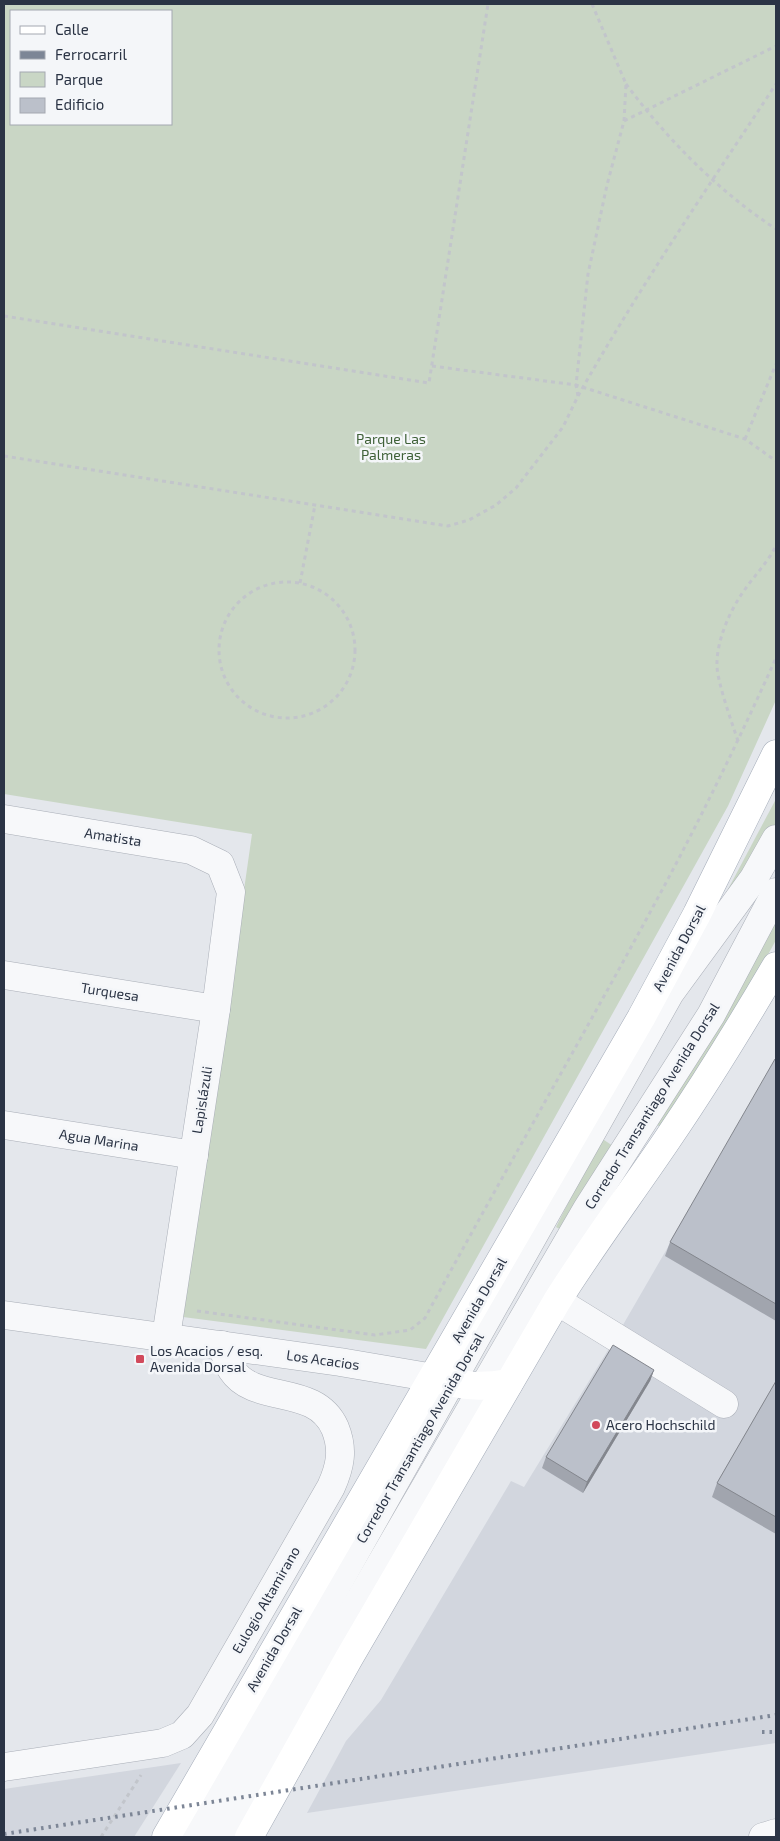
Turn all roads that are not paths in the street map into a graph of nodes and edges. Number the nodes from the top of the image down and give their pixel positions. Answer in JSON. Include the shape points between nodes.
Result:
{"nodes":[{"id":1,"x":776,"y":754,"type":"edge"},
{"id":2,"x":4,"y":819,"type":"edge"},
{"id":3,"x":776,"y":839,"type":"edge"},
{"id":4,"x":220,"y":864,"type":"joint"},
{"id":5,"x":776,"y":892,"type":"edge"},
{"id":6,"x":776,"y":966,"type":"edge"},
{"id":7,"x":4,"y":975,"type":"edge"},
{"id":8,"x":216,"y":1008,"type":"junction"},
{"id":9,"x":4,"y":1125,"type":"edge"},
{"id":10,"x":194,"y":1155,"type":"junction"},
{"id":11,"x":557,"y":1301,"type":"junction"},
{"id":12,"x":4,"y":1315,"type":"edge"},
{"id":13,"x":166,"y":1337,"type":"junction"},
{"id":14,"x":222,"y":1345,"type":"junction"},
{"id":15,"x":443,"y":1380,"type":"junction"},
{"id":16,"x":509,"y":1383,"type":"junction"},
{"id":17,"x":482,"y":1387,"type":"junction"},
{"id":18,"x":724,"y":1404,"type":"dead end"},
{"id":19,"x":4,"y":1767,"type":"edge"},
{"id":20,"x":776,"y":1833,"type":"edge"},
{"id":21,"x":166,"y":1837,"type":"edge"},
{"id":22,"x":195,"y":1837,"type":"edge"},
{"id":23,"x":222,"y":1837,"type":"edge"},
{"id":24,"x":249,"y":1837,"type":"edge"},
{"id":25,"x":763,"y":1837,"type":"edge"}],
"edges":[{"from":1,"to":15,"type":"main road","name":"Avenida Dorsal","via":[[697,914]]},
{"from":2,"to":4,"type":"street","name":"Amatista","via":[[191,850]]},
{"from":3,"to":15,"type":"street","name":"Corredor Transantiago Avenida Dorsal","via":[[749,885],[670,993],[533,1234]]},
{"from":4,"to":8,"type":"street","name":"Lapislázuli","via":[[231,892]]},
{"from":5,"to":17,"type":"street","name":"Corredor Transantiago Avenida Dorsal","via":[[711,1015],[587,1209]]},
{"from":6,"to":11,"type":"main road","via":[[669,1138]]},
{"from":7,"to":8,"type":"street","name":"Turquesa"},
{"from":8,"to":10,"type":"street","name":"Lapislázuli"},
{"from":9,"to":10,"type":"street","name":"Agua Marina"},
{"from":10,"to":13,"type":"street","name":"Lapislázuli"},
{"from":11,"to":16,"type":"main road"},
{"from":11,"to":18,"type":"street"},
{"from":12,"to":13,"type":"street","name":"Los Acacios"},
{"from":13,"to":14,"type":"street","name":"Los Acacios"},
{"from":14,"to":15,"type":"street","name":"Los Acacios"},
{"from":14,"to":19,"type":"street","name":"Eulogio Altamirano","via":[[232,1371],[248,1383],[312,1403],[324,1412],[338,1435],[341,1458],[331,1487],[200,1716],[182,1735],[163,1743]]},
{"from":15,"to":17,"type":"main road"},
{"from":15,"to":21,"type":"main road","name":"Avenida Dorsal"},
{"from":15,"to":22,"type":"street","name":"Corredor Transantiago Avenida Dorsal"},
{"from":16,"to":17,"type":"main road"},
{"from":16,"to":24,"type":"main road"},
{"from":17,"to":23,"type":"street","name":"Corredor Transantiago Avenida Dorsal"},
{"from":20,"to":25,"type":"street"}]}
